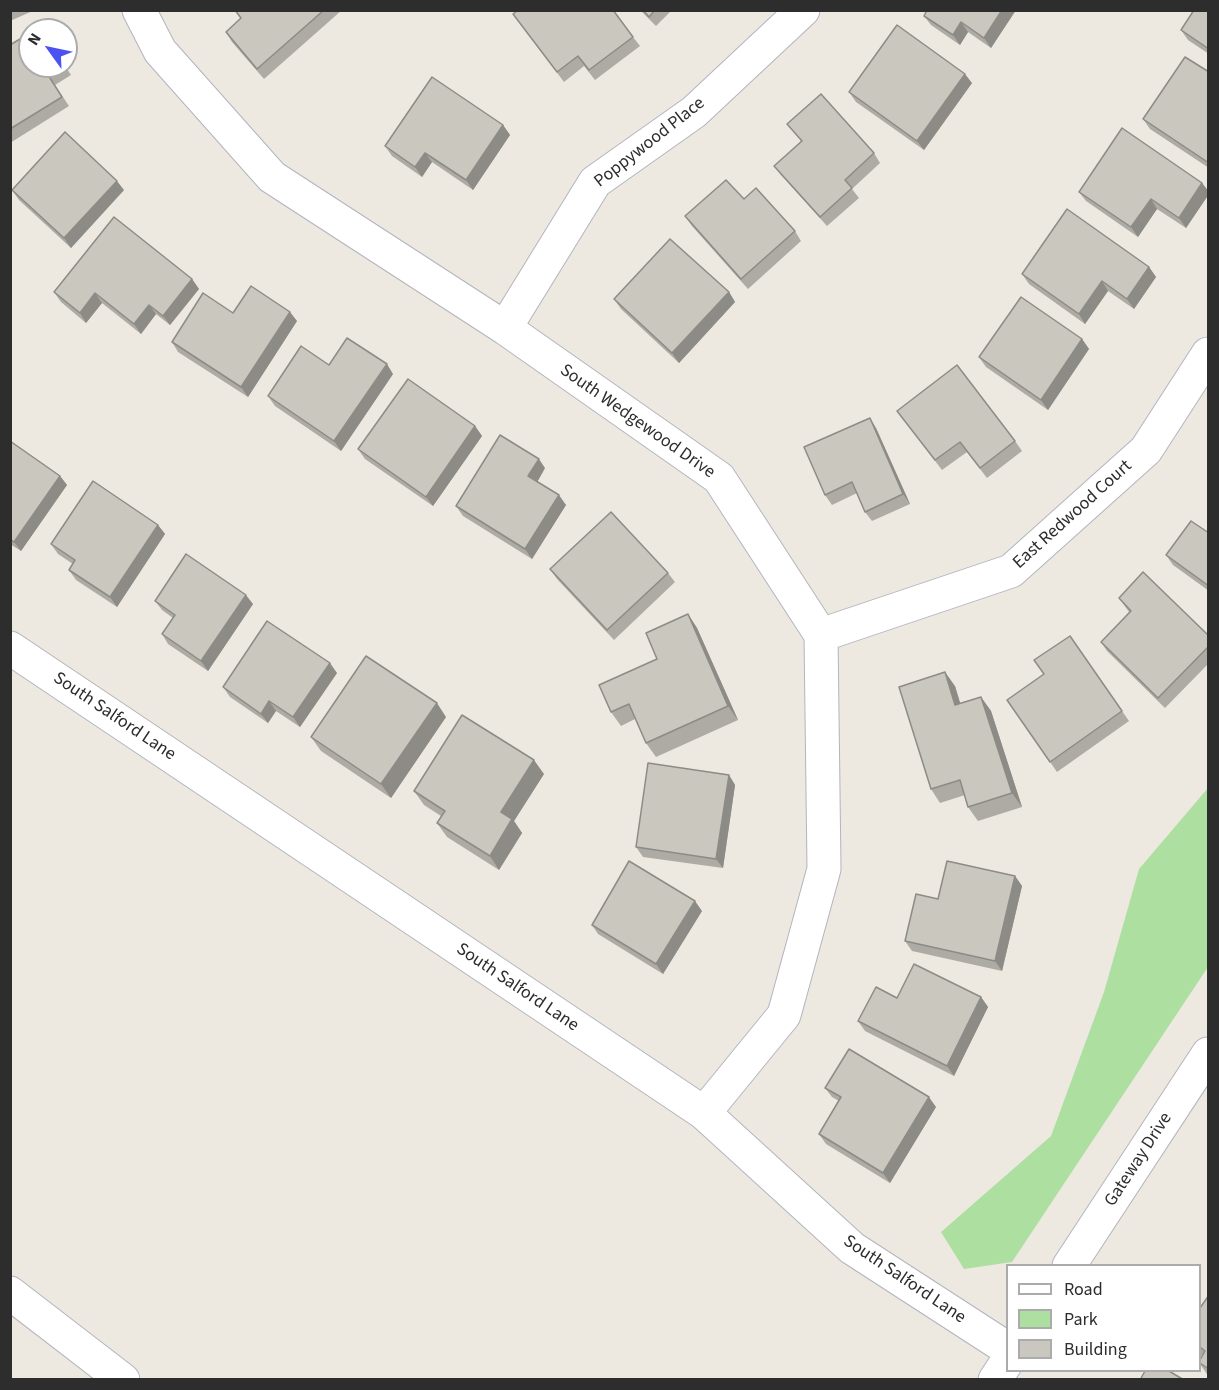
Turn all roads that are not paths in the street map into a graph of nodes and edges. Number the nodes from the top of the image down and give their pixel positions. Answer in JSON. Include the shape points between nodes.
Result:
{"nodes":[{"id":1,"x":139,"y":10,"type":"edge"},
{"id":2,"x":803,"y":10,"type":"edge"},
{"id":3,"x":505,"y":328,"type":"junction"},
{"id":4,"x":1209,"y":354,"type":"edge"},
{"id":5,"x":820,"y":635,"type":"junction"},
{"id":6,"x":13,"y":653,"type":"edge"},
{"id":7,"x":1209,"y":1054,"type":"edge"},
{"id":8,"x":704,"y":1113,"type":"junction"},
{"id":9,"x":1070,"y":1264,"type":"edge"},
{"id":10,"x":10,"y":1293,"type":"edge"},
{"id":11,"x":1006,"y":1348,"type":"edge"},
{"id":12,"x":1006,"y":1362,"type":"edge"},
{"id":13,"x":123,"y":1380,"type":"edge"},
{"id":14,"x":994,"y":1380,"type":"edge"}],
"edges":[{"from":1,"to":3,"type":"street","name":"South Wedgewood Drive","via":[[160,51],[272,177]]},
{"from":2,"to":3,"type":"street","name":"Poppywood Place","via":[[694,112],[595,183]]},
{"from":3,"to":5,"type":"street","name":"South Wedgewood Drive","via":[[719,478]]},
{"from":4,"to":5,"type":"street","name":"East Redwood Court","via":[[1146,450],[1011,572]]},
{"from":5,"to":8,"type":"street","via":[[824,869],[784,1015]]},
{"from":6,"to":8,"type":"street","name":"South Salford Lane"},
{"from":7,"to":9,"type":"street","name":"Gateway Drive"},
{"from":8,"to":11,"type":"street","name":"South Salford Lane","via":[[852,1248]]},
{"from":10,"to":13,"type":"street"},
{"from":12,"to":14,"type":"street"}]}
